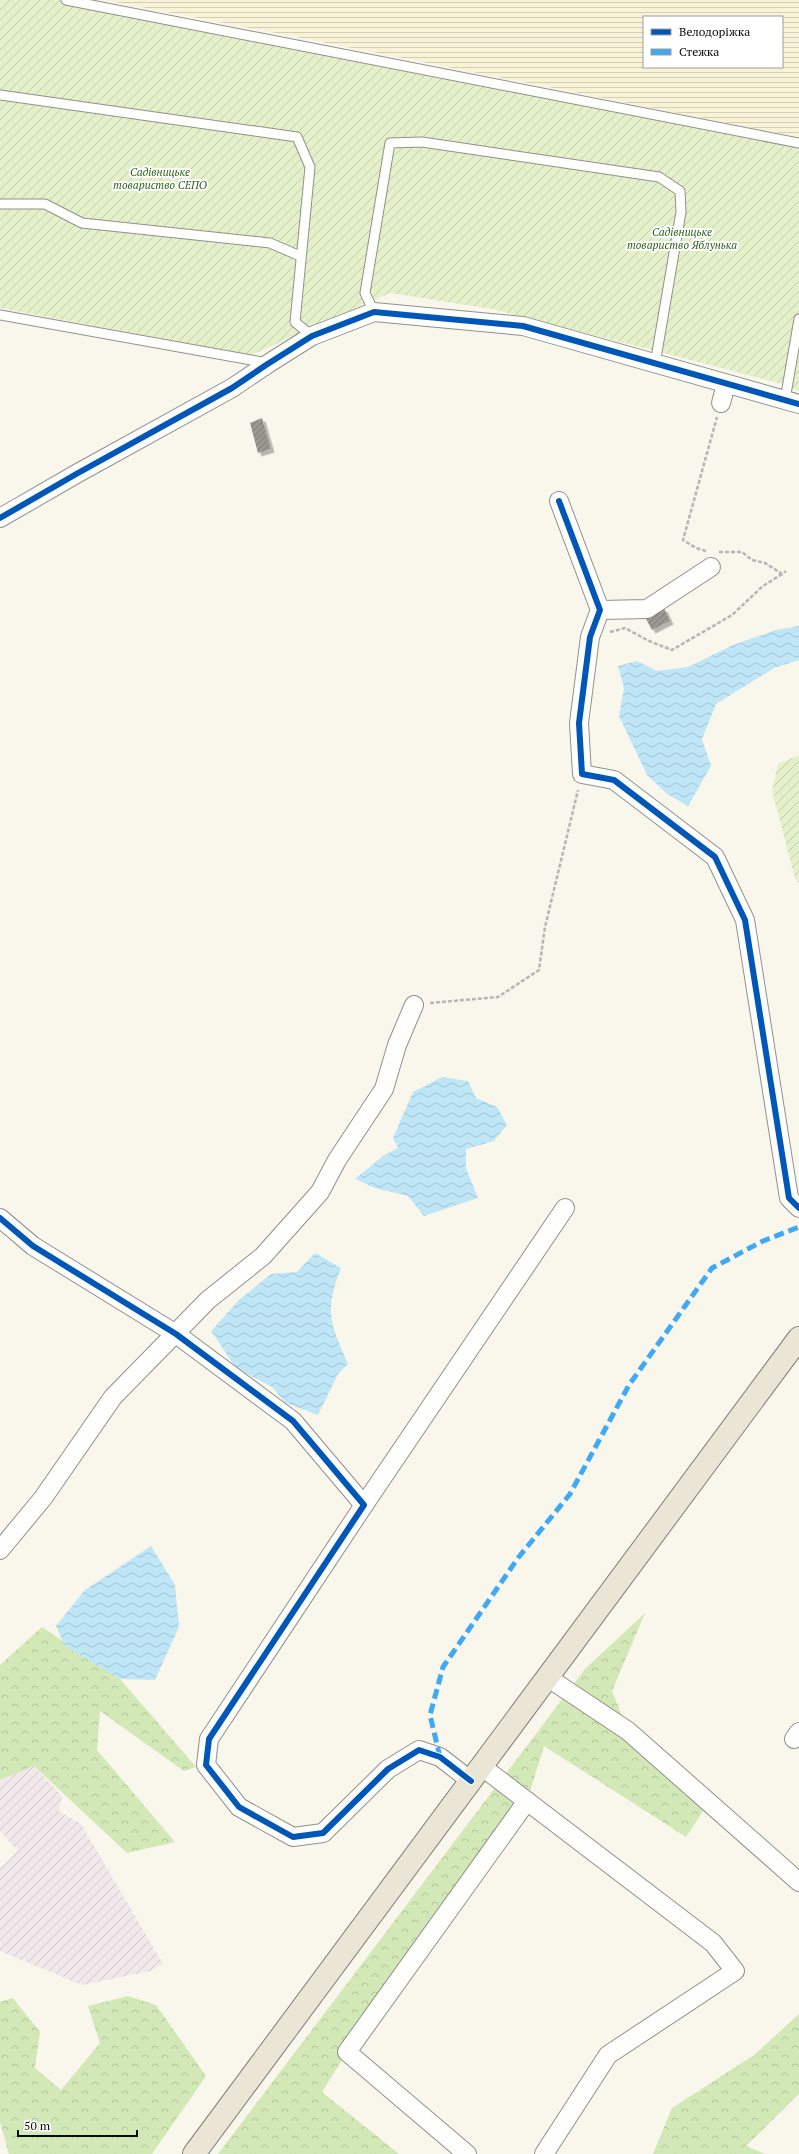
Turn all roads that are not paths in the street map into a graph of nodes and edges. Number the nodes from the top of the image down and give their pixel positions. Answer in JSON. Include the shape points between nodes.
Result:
{"nodes":[{"id":1,"x":66,"y":0,"type":"edge"},
{"id":2,"x":0,"y":95,"type":"edge"},
{"id":3,"x":799,"y":143,"type":"edge"},
{"id":4,"x":0,"y":204,"type":"edge"},
{"id":5,"x":300,"y":256,"type":"junction"},
{"id":6,"x":374,"y":312,"type":"junction"},
{"id":7,"x":0,"y":315,"type":"edge"},
{"id":8,"x":799,"y":320,"type":"edge"},
{"id":9,"x":312,"y":336,"type":"junction"},
{"id":10,"x":268,"y":363,"type":"junction"},
{"id":11,"x":655,"y":364,"type":"junction"},
{"id":12,"x":726,"y":384,"type":"junction"},
{"id":13,"x":792,"y":402,"type":"edge"},
{"id":14,"x":721,"y":403,"type":"road end"},
{"id":15,"x":559,"y":501,"type":"dead end"},
{"id":16,"x":0,"y":518,"type":"edge"},
{"id":17,"x":711,"y":567,"type":"dead end"},
{"id":18,"x":600,"y":610,"type":"junction"},
{"id":19,"x":414,"y":1005,"type":"road end"},
{"id":20,"x":565,"y":1208,"type":"dead end"},
{"id":21,"x":799,"y":1208,"type":"edge"},
{"id":22,"x":0,"y":1218,"type":"edge"},
{"id":23,"x":176,"y":1334,"type":"junction"},
{"id":24,"x":799,"y":1338,"type":"edge"},
{"id":25,"x":364,"y":1505,"type":"junction"},
{"id":26,"x":0,"y":1550,"type":"edge"},
{"id":27,"x":547,"y":1677,"type":"junction"},
{"id":28,"x":476,"y":1774,"type":"junction"},
{"id":29,"x":526,"y":1801,"type":"junction"},
{"id":30,"x":799,"y":1882,"type":"edge"},
{"id":31,"x":194,"y":2154,"type":"edge"},
{"id":32,"x":467,"y":2154,"type":"edge"},
{"id":33,"x":544,"y":2154,"type":"edge"}],
"edges":[{"from":1,"to":3,"type":"lane"},
{"from":2,"to":5,"type":"lane","via":[[297,137],[310,166]]},
{"from":4,"to":5,"type":"lane","via":[[45,204],[82,222],[270,243]]},
{"from":5,"to":9,"type":"lane","via":[[295,322]]},
{"from":6,"to":9,"type":"street"},
{"from":6,"to":11,"type":"street","via":[[523,326]]},
{"from":6,"to":11,"type":"lane","via":[[365,293],[390,143],[422,142],[659,177],[680,191],[681,212]]},
{"from":7,"to":10,"type":"lane"},
{"from":8,"to":13,"type":"lane"},
{"from":9,"to":10,"type":"street"},
{"from":10,"to":16,"type":"street","via":[[232,388]]},
{"from":11,"to":12,"type":"street"},
{"from":12,"to":13,"type":"street"},
{"from":12,"to":14,"type":"street"},
{"from":15,"to":18,"type":"street"},
{"from":17,"to":18,"type":"street","via":[[647,609]]},
{"from":18,"to":21,"type":"street","via":[[590,636],[579,723],[582,774],[614,780],[715,857],[746,920],[789,1198]]},
{"from":19,"to":23,"type":"street","via":[[397,1045],[384,1088],[337,1160],[320,1192],[263,1256],[208,1300]]},
{"from":20,"to":25,"type":"street"},
{"from":22,"to":23,"type":"street","via":[[33,1246]]},
{"from":23,"to":25,"type":"street","via":[[293,1421]]},
{"from":23,"to":26,"type":"street","via":[[113,1397],[43,1498]]},
{"from":24,"to":27,"type":"main road"},
{"from":25,"to":28,"type":"street","via":[[209,1739],[206,1765],[239,1807],[293,1837],[323,1834],[388,1769],[420,1750]]},
{"from":27,"to":28,"type":"main road"},
{"from":27,"to":30,"type":"street","via":[[628,1731]]},
{"from":28,"to":29,"type":"street"},
{"from":28,"to":31,"type":"main road"},
{"from":29,"to":32,"type":"street","via":[[347,2052]]},
{"from":29,"to":33,"type":"street","via":[[713,1943],[735,1971],[608,2055]]}]}
